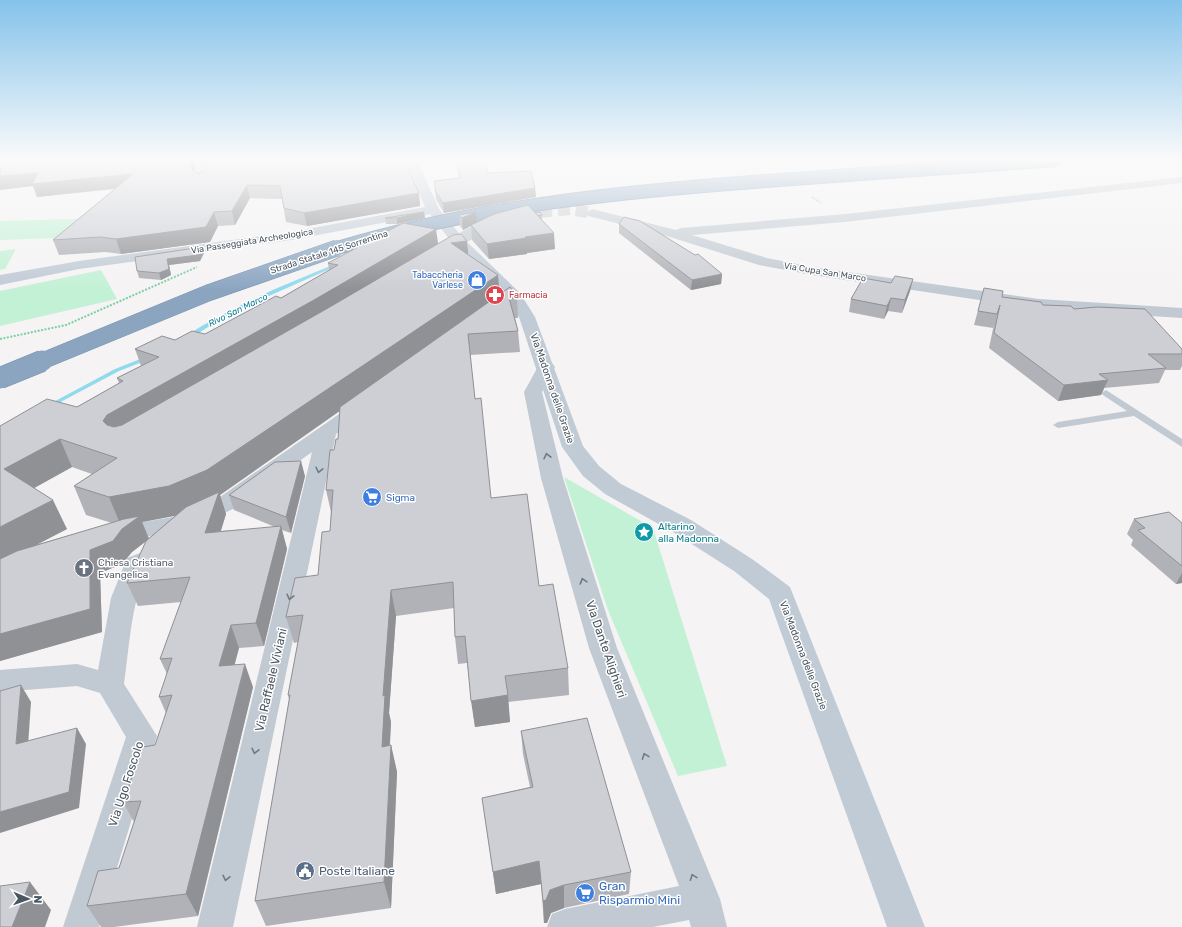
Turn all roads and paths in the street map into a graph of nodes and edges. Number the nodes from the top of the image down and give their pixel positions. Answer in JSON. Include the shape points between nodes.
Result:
{"nodes":[{"id":1,"x":430,"y":203,"type":"edge"},
{"id":2,"x":534,"y":203,"type":"tunnel mouth"},
{"id":3,"x":976,"y":203,"type":"edge"},
{"id":4,"x":433,"y":210,"type":"junction"},
{"id":5,"x":540,"y":212,"type":"tunnel mouth"},
{"id":6,"x":592,"y":213,"type":"tunnel mouth"},
{"id":7,"x":672,"y":233,"type":"junction"},
{"id":8,"x":457,"y":247,"type":"junction"},
{"id":9,"x":197,"y":266,"type":"dead end"},
{"id":10,"x":0,"y":280,"type":"edge"},
{"id":11,"x":1182,"y":313,"type":"edge"},
{"id":12,"x":0,"y":339,"type":"edge"},
{"id":13,"x":546,"y":367,"type":"junction"},
{"id":14,"x":0,"y":378,"type":"edge"},
{"id":15,"x":1106,"y":393,"type":"edge"},
{"id":16,"x":372,"y":399,"type":"edge"},
{"id":17,"x":1136,"y":413,"type":"junction"},
{"id":18,"x":1058,"y":425,"type":"dead end"},
{"id":19,"x":327,"y":432,"type":"junction"},
{"id":20,"x":1182,"y":444,"type":"edge"},
{"id":21,"x":185,"y":523,"type":"junction"},
{"id":22,"x":98,"y":538,"type":"edge"},
{"id":23,"x":0,"y":681,"type":"edge"},
{"id":24,"x":110,"y":685,"type":"junction"},
{"id":25,"x":705,"y":913,"type":"edge"},
{"id":26,"x":81,"y":927,"type":"edge"},
{"id":27,"x":214,"y":927,"type":"edge"},
{"id":28,"x":565,"y":927,"type":"edge"},
{"id":29,"x":906,"y":927,"type":"edge"}],
"edges":[{"from":1,"to":4,"type":"main road","name":"Via Madonna delle Grazie"},
{"from":2,"to":14,"type":"highway","name":"Strada Statale 145 Sorrentina","bridge":true,"via":[[475,213],[366,239],[259,274]]},
{"from":3,"to":7,"type":"street"},
{"from":4,"to":8,"type":"main road","name":"Via Madonna delle Grazie"},
{"from":4,"to":10,"type":"main road","name":"Via Passeggiata Archeologica","via":[[291,236],[78,265]]},
{"from":5,"to":8,"type":"street","via":[[512,216],[477,229]]},
{"from":6,"to":7,"type":"street","name":"Via Cupa San Marco"},
{"from":7,"to":11,"type":"street","name":"Via Cupa San Marco","via":[[764,262],[812,271],[1039,304]]},
{"from":8,"to":13,"type":"main road","name":"Via Madonna delle Grazie","via":[[507,300],[528,317]]},
{"from":9,"to":12,"type":"path","via":[[66,325]]},
{"from":25,"to":13,"type":"street","name":"Via Dante Alighieri","one_way":true,"via":[[603,648],[552,478],[533,392]]},
{"from":13,"to":29,"type":"main road","name":"Via Madonna delle Grazie","via":[[573,447],[591,471],[613,489],[682,526],[743,565],[781,594]]},
{"from":15,"to":17,"type":"lane"},
{"from":16,"to":19,"type":"street"},
{"from":17,"to":18,"type":"lane"},
{"from":17,"to":20,"type":"lane"},
{"from":19,"to":21,"type":"street","via":[[225,504]]},
{"from":19,"to":27,"type":"street","name":"Via Raffaele Viviani","one_way":true},
{"from":21,"to":22,"type":"street"},
{"from":21,"to":24,"type":"street","via":[[136,564],[124,598]]},
{"from":23,"to":24,"type":"street","via":[[77,675]]},
{"from":24,"to":26,"type":"street","name":"Via Ugo Foscolo","via":[[142,736]]},
{"from":25,"to":28,"type":"street"}]}
